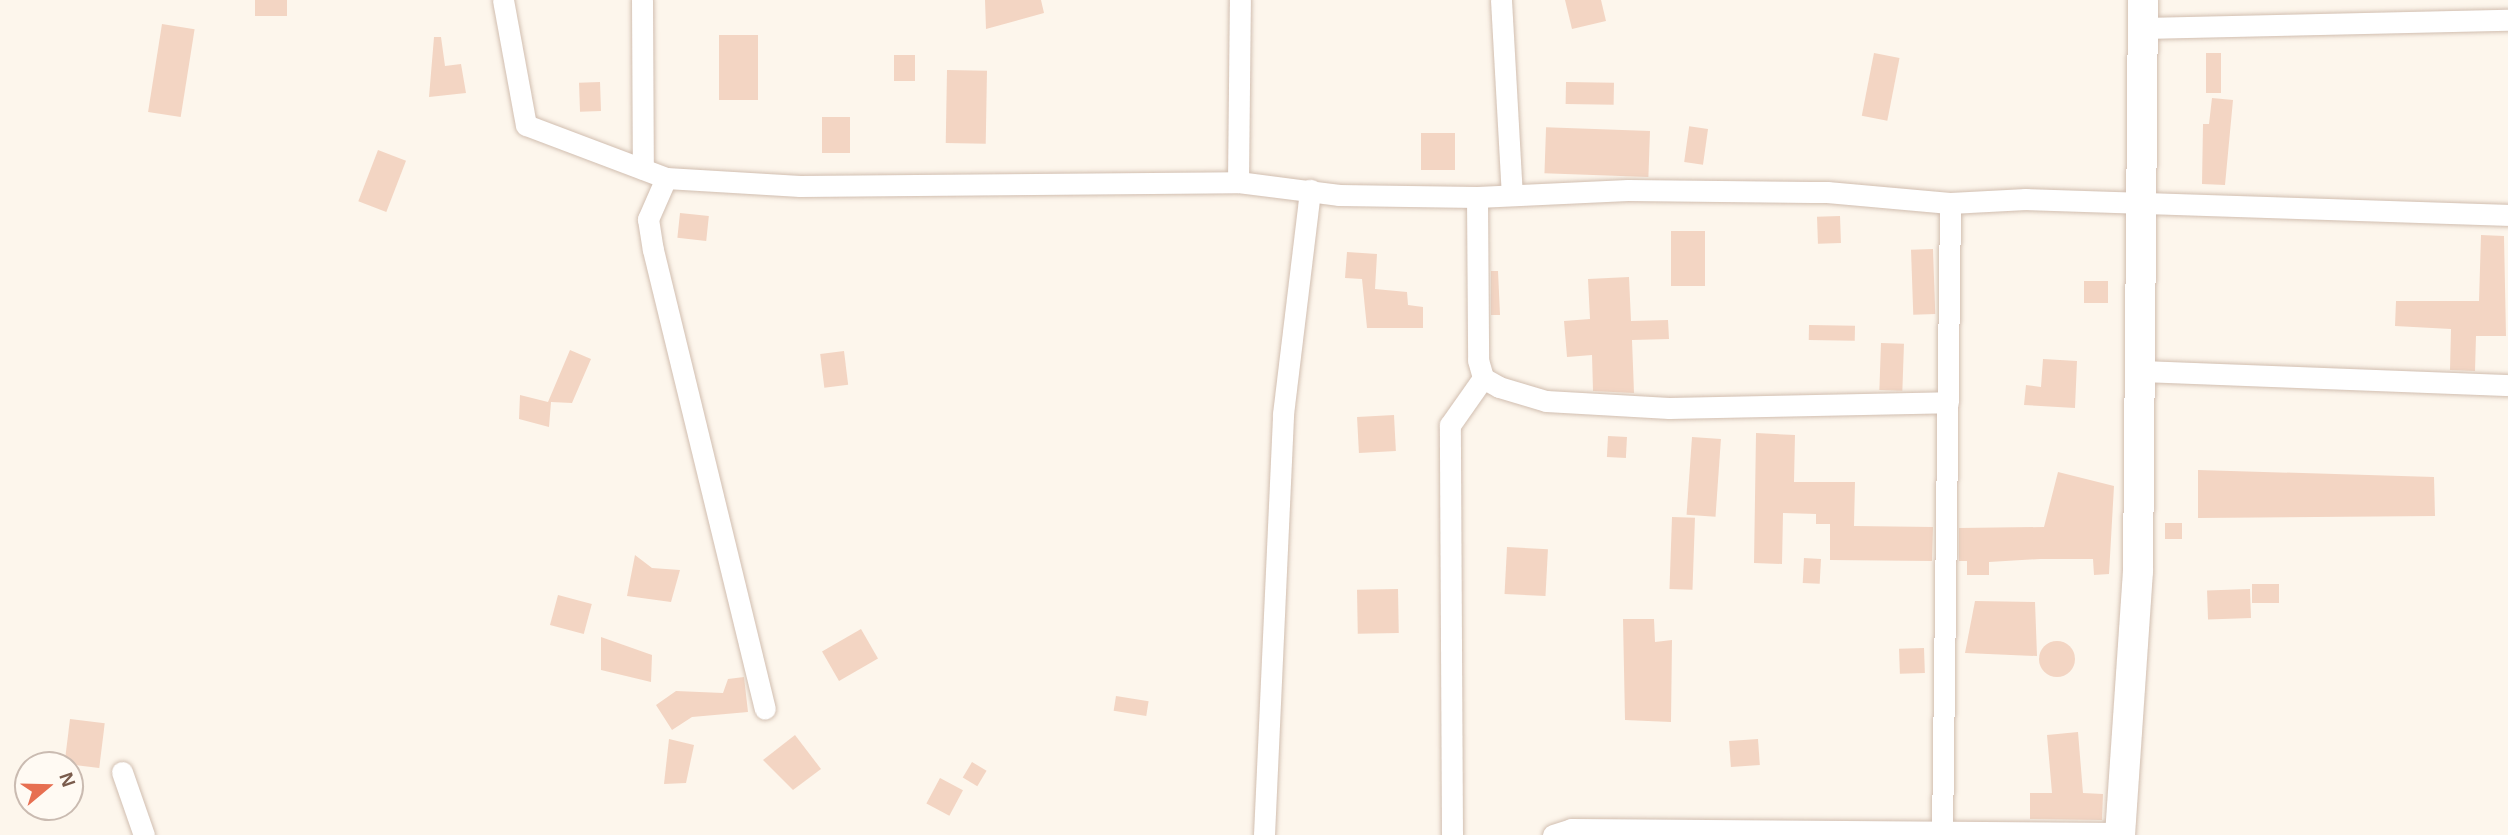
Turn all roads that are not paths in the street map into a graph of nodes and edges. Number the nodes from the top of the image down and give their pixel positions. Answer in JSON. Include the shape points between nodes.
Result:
{"nodes":[{"id":1,"x":503,"y":0,"type":"edge"},
{"id":2,"x":642,"y":0,"type":"edge"},
{"id":3,"x":1241,"y":0,"type":"edge"},
{"id":4,"x":1501,"y":0,"type":"edge"},
{"id":5,"x":2143,"y":14,"type":"edge"},
{"id":6,"x":2508,"y":20,"type":"edge"},
{"id":7,"x":643,"y":169,"type":"junction"},
{"id":8,"x":666,"y":178,"type":"junction"},
{"id":9,"x":1238,"y":182,"type":"junction"},
{"id":10,"x":1310,"y":190,"type":"junction"},
{"id":11,"x":1512,"y":195,"type":"junction"},
{"id":12,"x":1477,"y":197,"type":"junction"},
{"id":13,"x":1950,"y":203,"type":"junction"},
{"id":14,"x":2140,"y":206,"type":"junction"},
{"id":15,"x":2508,"y":215,"type":"edge"},
{"id":16,"x":2139,"y":371,"type":"junction"},
{"id":17,"x":1483,"y":378,"type":"junction"},
{"id":18,"x":2508,"y":385,"type":"edge"},
{"id":19,"x":1948,"y":402,"type":"junction"},
{"id":20,"x":765,"y":709,"type":"dead end"},
{"id":21,"x":122,"y":772,"type":"dead end"},
{"id":22,"x":1942,"y":831,"type":"edge"},
{"id":23,"x":2120,"y":834,"type":"edge"},
{"id":24,"x":145,"y":835,"type":"edge"},
{"id":25,"x":1264,"y":835,"type":"edge"},
{"id":26,"x":1451,"y":835,"type":"edge"},
{"id":27,"x":1553,"y":835,"type":"edge"}],
"edges":[{"from":1,"to":7,"type":"street","via":[[526,125]]},
{"from":2,"to":7,"type":"street"},
{"from":3,"to":9,"type":"street"},
{"from":4,"to":11,"type":"street"},
{"from":5,"to":6,"type":"street"},
{"from":5,"to":14,"type":"main road"},
{"from":7,"to":8,"type":"street"},
{"from":8,"to":9,"type":"street","via":[[800,186]]},
{"from":8,"to":20,"type":"street","via":[[651,208],[650,239]]},
{"from":9,"to":10,"type":"street"},
{"from":10,"to":12,"type":"street"},
{"from":10,"to":25,"type":"street","via":[[1283,414]]},
{"from":11,"to":12,"type":"street"},
{"from":11,"to":13,"type":"street","via":[[1827,192]]},
{"from":12,"to":17,"type":"street","via":[[1478,360]]},
{"from":13,"to":14,"type":"street","via":[[2026,199]]},
{"from":13,"to":19,"type":"street"},
{"from":14,"to":15,"type":"street"},
{"from":14,"to":16,"type":"main road"},
{"from":16,"to":18,"type":"street"},
{"from":16,"to":23,"type":"main road","via":[[2137,572]]},
{"from":17,"to":19,"type":"street","via":[[1546,401],[1669,408]]},
{"from":17,"to":26,"type":"street","via":[[1450,425]]},
{"from":19,"to":22,"type":"street"},
{"from":21,"to":24,"type":"street"},
{"from":22,"to":23,"type":"street"},
{"from":22,"to":27,"type":"street","via":[[1571,829]]}]}
